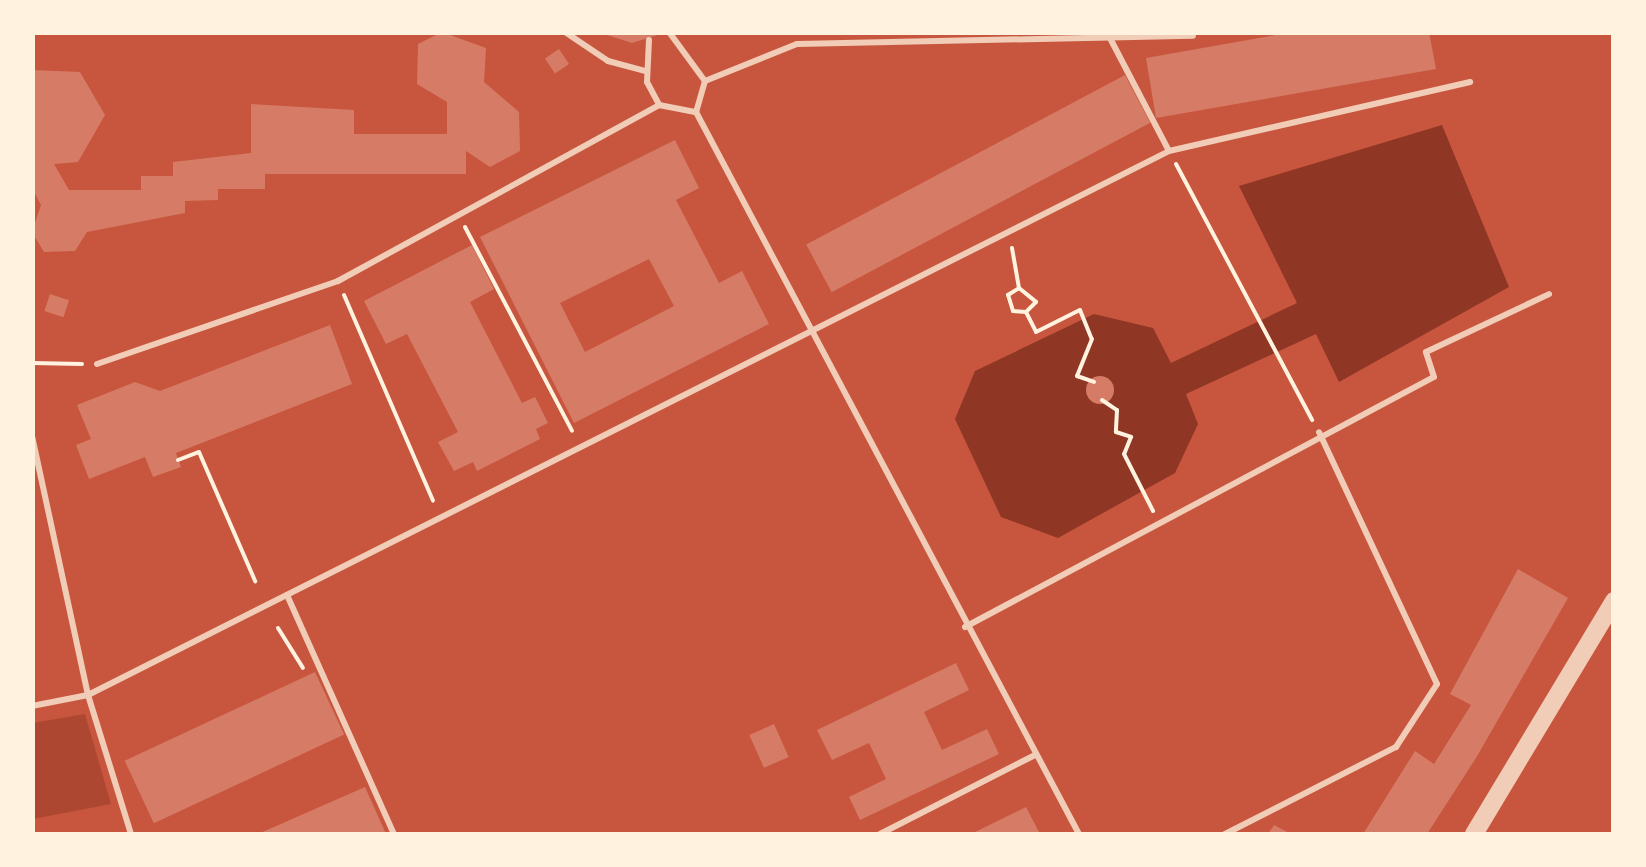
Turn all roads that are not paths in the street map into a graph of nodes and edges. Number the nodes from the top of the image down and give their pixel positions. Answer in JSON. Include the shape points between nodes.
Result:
{"nodes":[{"id":1,"x":566,"y":32,"type":"edge"},
{"id":2,"x":669,"y":32,"type":"edge"},
{"id":3,"x":1194,"y":36,"type":"dead end"},
{"id":4,"x":649,"y":40,"type":"dead end"},
{"id":5,"x":1110,"y":40,"type":"junction"},
{"id":6,"x":646,"y":71,"type":"junction"},
{"id":7,"x":705,"y":81,"type":"junction"},
{"id":8,"x":1470,"y":82,"type":"dead end"},
{"id":9,"x":659,"y":105,"type":"junction"},
{"id":10,"x":696,"y":112,"type":"junction"},
{"id":11,"x":1169,"y":151,"type":"junction"},
{"id":12,"x":1549,"y":294,"type":"dead end"},
{"id":13,"x":810,"y":333,"type":"junction"},
{"id":14,"x":97,"y":364,"type":"road end"},
{"id":15,"x":1320,"y":432,"type":"junction"},
{"id":16,"x":32,"y":436,"type":"edge"},
{"id":17,"x":287,"y":595,"type":"junction"},
{"id":18,"x":1614,"y":601,"type":"edge"},
{"id":19,"x":965,"y":627,"type":"junction"},
{"id":20,"x":88,"y":694,"type":"junction"},
{"id":21,"x":32,"y":706,"type":"edge"},
{"id":22,"x":1036,"y":756,"type":"junction"},
{"id":23,"x":131,"y":834,"type":"edge"},
{"id":24,"x":394,"y":834,"type":"edge"},
{"id":25,"x":880,"y":834,"type":"edge"},
{"id":26,"x":1079,"y":834,"type":"edge"},
{"id":27,"x":1226,"y":834,"type":"edge"},
{"id":28,"x":1474,"y":834,"type":"edge"}],
"edges":[{"from":1,"to":6,"type":"lane","via":[[608,61]]},
{"from":2,"to":7,"type":"lane"},
{"from":3,"to":5,"type":"lane"},
{"from":4,"to":6,"type":"lane"},
{"from":5,"to":7,"type":"lane","via":[[797,44]]},
{"from":5,"to":11,"type":"lane"},
{"from":6,"to":9,"type":"lane"},
{"from":7,"to":10,"type":"lane"},
{"from":8,"to":11,"type":"lane"},
{"from":9,"to":10,"type":"lane"},
{"from":9,"to":14,"type":"lane","via":[[338,281]]},
{"from":10,"to":13,"type":"lane"},
{"from":11,"to":13,"type":"lane"},
{"from":12,"to":15,"type":"lane","via":[[1426,352],[1434,377]]},
{"from":13,"to":17,"type":"lane"},
{"from":13,"to":19,"type":"lane"},
{"from":15,"to":19,"type":"lane"},
{"from":15,"to":27,"type":"lane","via":[[1436,684],[1396,747]]},
{"from":16,"to":20,"type":"lane"},
{"from":17,"to":20,"type":"lane"},
{"from":17,"to":24,"type":"lane"},
{"from":18,"to":28,"type":"street"},
{"from":19,"to":22,"type":"lane"},
{"from":20,"to":21,"type":"lane"},
{"from":20,"to":23,"type":"lane"},
{"from":22,"to":25,"type":"lane"},
{"from":22,"to":26,"type":"lane"}]}
